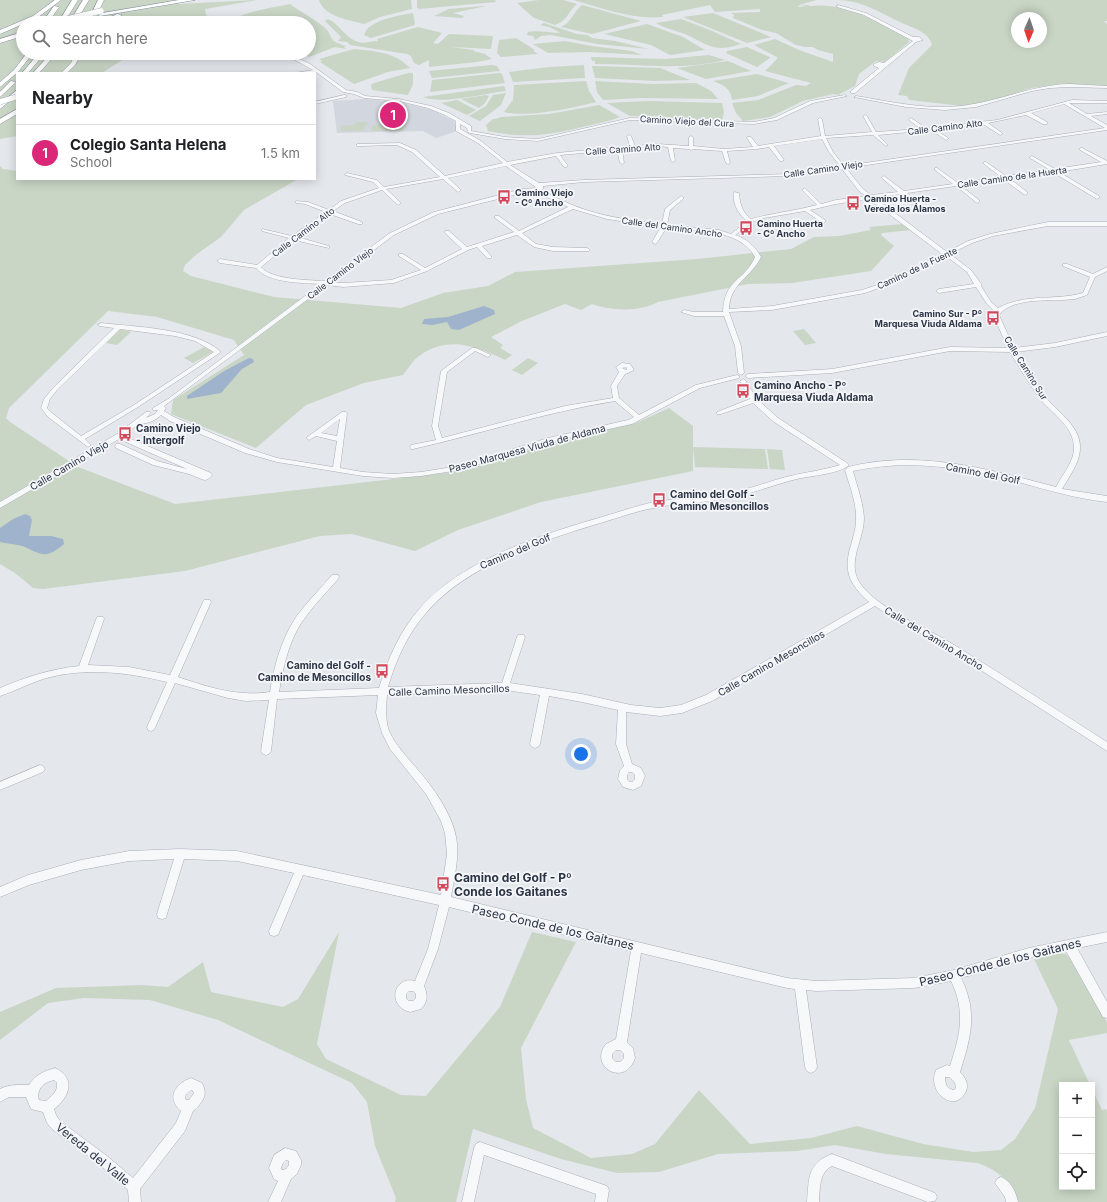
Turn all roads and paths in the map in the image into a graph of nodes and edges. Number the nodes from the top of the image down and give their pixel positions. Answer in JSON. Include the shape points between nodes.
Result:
{"nodes":[{"id":1,"x":60,"y":0,"type":"edge"},
{"id":2,"x":75,"y":0,"type":"edge"},
{"id":3,"x":86,"y":0,"type":"edge"},
{"id":4,"x":101,"y":0,"type":"edge"},
{"id":5,"x":143,"y":0,"type":"edge"},
{"id":6,"x":151,"y":0,"type":"edge"},
{"id":7,"x":163,"y":0,"type":"edge"},
{"id":8,"x":189,"y":0,"type":"edge"},
{"id":9,"x":838,"y":6,"type":"dead end"},
{"id":10,"x":101,"y":13,"type":"junction"},
{"id":11,"x":36,"y":16,"type":"edge"},
{"id":12,"x":50,"y":16,"type":"edge"},
{"id":13,"x":66,"y":16,"type":"edge"},
{"id":14,"x":76,"y":16,"type":"edge"},
{"id":15,"x":86,"y":16,"type":"edge"},
{"id":16,"x":89,"y":16,"type":"edge"},
{"id":17,"x":93,"y":16,"type":"edge"},
{"id":18,"x":117,"y":16,"type":"edge"},
{"id":19,"x":16,"y":25,"type":"edge"},
{"id":20,"x":0,"y":32,"type":"edge"},
{"id":21,"x":16,"y":32,"type":"edge"},
{"id":22,"x":16,"y":36,"type":"edge"},
{"id":23,"x":0,"y":37,"type":"edge"},
{"id":24,"x":0,"y":41,"type":"edge"},
{"id":25,"x":26,"y":60,"type":"edge"},
{"id":26,"x":28,"y":60,"type":"edge"},
{"id":27,"x":36,"y":60,"type":"edge"},
{"id":28,"x":48,"y":60,"type":"edge"},
{"id":29,"x":75,"y":60,"type":"edge"},
{"id":30,"x":77,"y":60,"type":"edge"},
{"id":31,"x":81,"y":60,"type":"edge"},
{"id":32,"x":298,"y":60,"type":"edge"},
{"id":33,"x":312,"y":67,"type":"junction"},
{"id":34,"x":77,"y":70,"type":"dead end"},
{"id":35,"x":306,"y":71,"type":"junction"},
{"id":36,"x":317,"y":71,"type":"junction"},
{"id":37,"x":22,"y":72,"type":"edge"},
{"id":38,"x":26,"y":72,"type":"edge"},
{"id":39,"x":37,"y":72,"type":"edge"},
{"id":40,"x":65,"y":72,"type":"edge"},
{"id":41,"x":70,"y":72,"type":"edge"},
{"id":42,"x":302,"y":72,"type":"edge"},
{"id":43,"x":16,"y":79,"type":"edge"},
{"id":44,"x":16,"y":82,"type":"edge"},
{"id":45,"x":0,"y":85,"type":"edge"},
{"id":46,"x":1107,"y":87,"type":"edge"},
{"id":47,"x":345,"y":94,"type":"junction"},
{"id":48,"x":855,"y":94,"type":"junction"},
{"id":49,"x":0,"y":95,"type":"edge"},
{"id":50,"x":16,"y":95,"type":"edge"},
{"id":51,"x":358,"y":95,"type":"junction"},
{"id":52,"x":16,"y":96,"type":"edge"},
{"id":53,"x":353,"y":98,"type":"junction"},
{"id":54,"x":373,"y":98,"type":"junction"},
{"id":55,"x":0,"y":102,"type":"edge"},
{"id":56,"x":1107,"y":102,"type":"edge"},
{"id":57,"x":316,"y":103,"type":"edge"},
{"id":58,"x":1065,"y":103,"type":"junction"},
{"id":59,"x":0,"y":106,"type":"edge"},
{"id":60,"x":16,"y":113,"type":"edge"},
{"id":61,"x":1027,"y":113,"type":"junction"},
{"id":62,"x":1107,"y":113,"type":"edge"},
{"id":63,"x":1086,"y":115,"type":"junction"},
{"id":64,"x":865,"y":116,"type":"dead end"},
{"id":65,"x":820,"y":119,"type":"dead end"},
{"id":66,"x":911,"y":119,"type":"dead end"},
{"id":67,"x":16,"y":121,"type":"edge"},
{"id":68,"x":0,"y":122,"type":"edge"},
{"id":69,"x":984,"y":123,"type":"junction"},
{"id":70,"x":1045,"y":123,"type":"dead end"},
{"id":71,"x":460,"y":127,"type":"junction"},
{"id":72,"x":931,"y":128,"type":"junction"},
{"id":73,"x":1107,"y":128,"type":"edge"},
{"id":74,"x":0,"y":129,"type":"edge"},
{"id":75,"x":924,"y":129,"type":"junction"},
{"id":76,"x":469,"y":132,"type":"junction"},
{"id":77,"x":875,"y":134,"type":"junction"},
{"id":78,"x":1000,"y":134,"type":"dead end"},
{"id":79,"x":629,"y":136,"type":"dead end"},
{"id":80,"x":691,"y":137,"type":"dead end"},
{"id":81,"x":823,"y":137,"type":"junction"},
{"id":82,"x":749,"y":138,"type":"dead end"},
{"id":83,"x":946,"y":139,"type":"dead end"},
{"id":84,"x":360,"y":145,"type":"dead end"},
{"id":85,"x":886,"y":145,"type":"dead end"},
{"id":86,"x":670,"y":146,"type":"junction"},
{"id":87,"x":771,"y":146,"type":"junction"},
{"id":88,"x":633,"y":147,"type":"junction"},
{"id":89,"x":757,"y":148,"type":"junction"},
{"id":90,"x":619,"y":149,"type":"junction"},
{"id":91,"x":691,"y":149,"type":"junction"},
{"id":92,"x":1082,"y":149,"type":"dead end"},
{"id":93,"x":724,"y":150,"type":"junction"},
{"id":94,"x":557,"y":154,"type":"junction"},
{"id":95,"x":1032,"y":157,"type":"dead end"},
{"id":96,"x":782,"y":160,"type":"dead end"},
{"id":97,"x":673,"y":161,"type":"dead end"},
{"id":98,"x":1106,"y":162,"type":"edge"},
{"id":99,"x":622,"y":163,"type":"dead end"},
{"id":100,"x":728,"y":163,"type":"dead end"},
{"id":101,"x":986,"y":163,"type":"dead end"},
{"id":102,"x":507,"y":164,"type":"junction"},
{"id":103,"x":566,"y":166,"type":"dead end"},
{"id":104,"x":842,"y":167,"type":"junction"},
{"id":105,"x":937,"y":169,"type":"dead end"},
{"id":106,"x":1054,"y":171,"type":"junction"},
{"id":107,"x":347,"y":174,"type":"dead end"},
{"id":108,"x":884,"y":177,"type":"dead end"},
{"id":109,"x":443,"y":178,"type":"junction"},
{"id":110,"x":1005,"y":178,"type":"junction"},
{"id":111,"x":956,"y":186,"type":"junction"},
{"id":112,"x":384,"y":188,"type":"junction"},
{"id":113,"x":535,"y":188,"type":"junction"},
{"id":114,"x":458,"y":190,"type":"dead end"},
{"id":115,"x":805,"y":190,"type":"dead end"},
{"id":116,"x":736,"y":193,"type":"dead end"},
{"id":117,"x":904,"y":193,"type":"junction"},
{"id":118,"x":1025,"y":193,"type":"dead end"},
{"id":119,"x":1097,"y":196,"type":"dead end"},
{"id":120,"x":681,"y":198,"type":"dead end"},
{"id":121,"x":870,"y":198,"type":"junction"},
{"id":122,"x":977,"y":201,"type":"dead end"},
{"id":123,"x":298,"y":202,"type":"dead end"},
{"id":124,"x":398,"y":203,"type":"dead end"},
{"id":125,"x":820,"y":206,"type":"junction"},
{"id":126,"x":572,"y":207,"type":"junction"},
{"id":127,"x":921,"y":208,"type":"dead end"},
{"id":128,"x":806,"y":210,"type":"junction"},
{"id":129,"x":327,"y":212,"type":"junction"},
{"id":130,"x":498,"y":217,"type":"dead end"},
{"id":131,"x":750,"y":221,"type":"junction"},
{"id":132,"x":823,"y":221,"type":"dead end"},
{"id":133,"x":360,"y":223,"type":"dead end"},
{"id":134,"x":1107,"y":224,"type":"edge"},
{"id":135,"x":664,"y":227,"type":"junction"},
{"id":136,"x":264,"y":230,"type":"dead end"},
{"id":137,"x":447,"y":232,"type":"dead end"},
{"id":138,"x":518,"y":233,"type":"junction"},
{"id":139,"x":732,"y":235,"type":"junction"},
{"id":140,"x":293,"y":238,"type":"junction"},
{"id":141,"x":655,"y":242,"type":"dead end"},
{"id":142,"x":478,"y":245,"type":"junction"},
{"id":143,"x":327,"y":247,"type":"dead end"},
{"id":144,"x":466,"y":248,"type":"junction"},
{"id":145,"x":587,"y":250,"type":"dead end"},
{"id":146,"x":947,"y":254,"type":"junction"},
{"id":147,"x":401,"y":255,"type":"dead end"},
{"id":148,"x":489,"y":257,"type":"dead end"},
{"id":149,"x":220,"y":261,"type":"dead end"},
{"id":150,"x":1065,"y":265,"type":"dead end"},
{"id":151,"x":258,"y":267,"type":"junction"},
{"id":152,"x":1107,"y":269,"type":"edge"},
{"id":153,"x":425,"y":270,"type":"junction"},
{"id":154,"x":1093,"y":276,"type":"junction"},
{"id":155,"x":326,"y":283,"type":"junction"},
{"id":156,"x":979,"y":285,"type":"junction"},
{"id":157,"x":939,"y":291,"type":"dead end"},
{"id":158,"x":998,"y":311,"type":"junction"},
{"id":159,"x":684,"y":312,"type":"dead end"},
{"id":160,"x":725,"y":312,"type":"junction"},
{"id":161,"x":101,"y":325,"type":"dead end"},
{"id":162,"x":118,"y":328,"type":"junction"},
{"id":163,"x":1107,"y":334,"type":"edge"},
{"id":164,"x":1014,"y":350,"type":"junction"},
{"id":165,"x":488,"y":355,"type":"dead end"},
{"id":166,"x":623,"y":371,"type":"dead end"},
{"id":167,"x":742,"y":377,"type":"junction"},
{"id":168,"x":616,"y":399,"type":"junction"},
{"id":169,"x":754,"y":400,"type":"junction"},
{"id":170,"x":144,"y":401,"type":"junction"},
{"id":171,"x":136,"y":406,"type":"junction"},
{"id":172,"x":155,"y":412,"type":"junction"},
{"id":173,"x":719,"y":413,"type":"dead end"},
{"id":174,"x":639,"y":418,"type":"junction"},
{"id":175,"x":119,"y":436,"type":"junction"},
{"id":176,"x":80,"y":439,"type":"junction"},
{"id":177,"x":340,"y":439,"type":"junction"},
{"id":178,"x":440,"y":441,"type":"junction"},
{"id":179,"x":88,"y":445,"type":"dead end"},
{"id":180,"x":118,"y":446,"type":"dead end"},
{"id":181,"x":413,"y":447,"type":"dead end"},
{"id":182,"x":846,"y":468,"type":"junction"},
{"id":183,"x":336,"y":470,"type":"junction"},
{"id":184,"x":1058,"y":490,"type":"junction"},
{"id":185,"x":1107,"y":499,"type":"edge"},
{"id":186,"x":0,"y":505,"type":"edge"},
{"id":187,"x":335,"y":577,"type":"dead end"},
{"id":188,"x":207,"y":602,"type":"dead end"},
{"id":189,"x":875,"y":602,"type":"junction"},
{"id":190,"x":100,"y":619,"type":"dead end"},
{"id":191,"x":521,"y":637,"type":"dead end"},
{"id":192,"x":83,"y":668,"type":"junction"},
{"id":193,"x":173,"y":680,"type":"junction"},
{"id":194,"x":505,"y":686,"type":"junction"},
{"id":195,"x":0,"y":692,"type":"edge"},
{"id":196,"x":382,"y":692,"type":"junction"},
{"id":197,"x":545,"y":692,"type":"junction"},
{"id":198,"x":274,"y":697,"type":"junction"},
{"id":199,"x":622,"y":707,"type":"junction"},
{"id":200,"x":151,"y":727,"type":"dead end"},
{"id":201,"x":535,"y":744,"type":"dead end"},
{"id":202,"x":1107,"y":747,"type":"edge"},
{"id":203,"x":266,"y":751,"type":"dead end"},
{"id":204,"x":629,"y":768,"type":"dead end"},
{"id":205,"x":40,"y":769,"type":"dead end"},
{"id":206,"x":0,"y":786,"type":"edge"},
{"id":207,"x":180,"y":854,"type":"junction"},
{"id":208,"x":301,"y":869,"type":"junction"},
{"id":209,"x":0,"y":892,"type":"edge"},
{"id":210,"x":445,"y":901,"type":"junction"},
{"id":211,"x":162,"y":914,"type":"dead end"},
{"id":212,"x":274,"y":931,"type":"dead end"},
{"id":213,"x":1107,"y":937,"type":"edge"},
{"id":214,"x":1069,"y":945,"type":"junction"},
{"id":215,"x":637,"y":947,"type":"junction"},
{"id":216,"x":954,"y":975,"type":"junction"},
{"id":217,"x":800,"y":985,"type":"junction"},
{"id":218,"x":418,"y":987,"type":"dead end"},
{"id":219,"x":1107,"y":1013,"type":"edge"},
{"id":220,"x":621,"y":1045,"type":"dead end"},
{"id":221,"x":811,"y":1067,"type":"dead end"},
{"id":222,"x":954,"y":1073,"type":"dead end"},
{"id":223,"x":33,"y":1091,"type":"junction"},
{"id":224,"x":0,"y":1096,"type":"edge"},
{"id":225,"x":47,"y":1107,"type":"junction"},
{"id":226,"x":188,"y":1107,"type":"dead end"},
{"id":227,"x":286,"y":1176,"type":"dead end"},
{"id":228,"x":1001,"y":1183,"type":"dead end"},
{"id":229,"x":134,"y":1187,"type":"junction"},
{"id":230,"x":931,"y":1197,"type":"dead end"},
{"id":231,"x":135,"y":1202,"type":"edge"},
{"id":232,"x":274,"y":1202,"type":"edge"},
{"id":233,"x":468,"y":1202,"type":"edge"},
{"id":234,"x":601,"y":1202,"type":"edge"},
{"id":235,"x":813,"y":1202,"type":"edge"},
{"id":236,"x":1012,"y":1202,"type":"edge"}],
"edges":[{"from":1,"to":11,"type":"highway"},
{"from":1,"to":12,"type":"highway"},
{"from":2,"to":13,"type":"highway"},
{"from":3,"to":14,"type":"highway"},
{"from":4,"to":17,"type":"highway"},
{"from":5,"to":6,"type":"highway"},
{"from":7,"to":10,"type":"highway"},
{"from":8,"to":10,"type":"highway"},
{"from":8,"to":18,"type":"highway","via":[[138,9]]},
{"from":9,"to":48,"type":"street","via":[[865,14],[914,39],[882,66]]},
{"from":10,"to":15,"type":"highway","bridge":true},
{"from":10,"to":16,"type":"highway","bridge":true},
{"from":19,"to":20,"type":"highway"},
{"from":21,"to":23,"type":"highway"},
{"from":22,"to":24,"type":"highway"},
{"from":25,"to":45,"type":"highway"},
{"from":26,"to":37,"type":"highway"},
{"from":27,"to":38,"type":"highway"},
{"from":28,"to":39,"type":"highway"},
{"from":29,"to":40,"type":"highway"},
{"from":30,"to":41,"type":"highway"},
{"from":31,"to":34,"type":"highway"},
{"from":32,"to":33,"type":"street"},
{"from":33,"to":35,"type":"street"},
{"from":33,"to":36,"type":"street"},
{"from":35,"to":36,"type":"street"},
{"from":35,"to":42,"type":"street"},
{"from":36,"to":47,"type":"street"},
{"from":43,"to":49,"type":"highway"},
{"from":44,"to":49,"type":"highway"},
{"from":46,"to":48,"type":"street","via":[[1065,84],[963,108],[937,108]]},
{"from":47,"to":51,"type":"street","via":[[351,92]]},
{"from":47,"to":53,"type":"street"},
{"from":47,"to":57,"type":"street"},
{"from":48,"to":76,"type":"street","name":"Camino Viejo del Cura","via":[[812,102],[775,119],[754,123],[642,118],[538,140]]},
{"from":50,"to":55,"type":"highway","bridge":true},
{"from":51,"to":53,"type":"street"},
{"from":51,"to":54,"type":"street"},
{"from":52,"to":59,"type":"highway"},
{"from":53,"to":54,"type":"street"},
{"from":54,"to":71,"type":"street","via":[[399,100],[429,107],[447,114]]},
{"from":56,"to":58,"type":"street","name":"Calle Camino Alto","via":[[1079,100]]},
{"from":58,"to":61,"type":"street","name":"Calle Camino Alto"},
{"from":58,"to":63,"type":"street"},
{"from":60,"to":68,"type":"highway"},
{"from":61,"to":69,"type":"street","name":"Calle Camino Alto"},
{"from":61,"to":70,"type":"street"},
{"from":62,"to":63,"type":"street"},
{"from":63,"to":73,"type":"street"},
{"from":64,"to":77,"type":"street"},
{"from":65,"to":81,"type":"street"},
{"from":66,"to":75,"type":"street"},
{"from":67,"to":74,"type":"highway"},
{"from":69,"to":72,"type":"street","name":"Calle Camino Alto"},
{"from":69,"to":78,"type":"street"},
{"from":71,"to":76,"type":"street"},
{"from":71,"to":76,"type":"street","name":"Camino Viejo del Cura"},
{"from":72,"to":75,"type":"street","name":"Calle Camino Alto"},
{"from":72,"to":83,"type":"street"},
{"from":73,"to":104,"type":"street","name":"Calle Camino Viejo"},
{"from":75,"to":77,"type":"street","name":"Calle Camino Alto"},
{"from":76,"to":102,"type":"street"},
{"from":77,"to":81,"type":"street","name":"Calle Camino Alto"},
{"from":77,"to":85,"type":"street"},
{"from":79,"to":88,"type":"street"},
{"from":80,"to":91,"type":"street"},
{"from":81,"to":87,"type":"street","name":"Calle Camino Alto"},
{"from":81,"to":104,"type":"street"},
{"from":82,"to":89,"type":"street"},
{"from":84,"to":109,"type":"street","via":[[402,146],[414,152]]},
{"from":86,"to":88,"type":"street","name":"Calle Camino Alto"},
{"from":86,"to":91,"type":"street","name":"Calle Camino Alto"},
{"from":86,"to":97,"type":"street"},
{"from":87,"to":89,"type":"street","name":"Calle Camino Alto"},
{"from":87,"to":96,"type":"street"},
{"from":88,"to":90,"type":"street","name":"Calle Camino Alto"},
{"from":89,"to":93,"type":"street","name":"Calle Camino Alto"},
{"from":90,"to":94,"type":"street","name":"Calle Camino Alto"},
{"from":90,"to":99,"type":"street"},
{"from":91,"to":93,"type":"street","name":"Calle Camino Alto"},
{"from":92,"to":98,"type":"street"},
{"from":93,"to":100,"type":"street"},
{"from":94,"to":102,"type":"street","name":"Calle Camino Alto"},
{"from":94,"to":103,"type":"street"},
{"from":95,"to":106,"type":"street"},
{"from":98,"to":106,"type":"street","name":"Calle Camino de la Huerta"},
{"from":101,"to":110,"type":"street"},
{"from":102,"to":109,"type":"street","name":"Calle Camino Alto"},
{"from":102,"to":113,"type":"street"},
{"from":104,"to":113,"type":"street","name":"Calle Camino Viejo","via":[[770,176],[591,180]]},
{"from":104,"to":121,"type":"street"},
{"from":105,"to":111,"type":"street"},
{"from":106,"to":110,"type":"street","name":"Calle Camino de la Huerta"},
{"from":106,"to":119,"type":"street"},
{"from":107,"to":112,"type":"street","via":[[375,181]]},
{"from":108,"to":117,"type":"street"},
{"from":109,"to":112,"type":"street","name":"Calle Camino Alto"},
{"from":109,"to":114,"type":"street"},
{"from":110,"to":111,"type":"street","name":"Calle Camino de la Huerta"},
{"from":110,"to":118,"type":"street"},
{"from":111,"to":117,"type":"street","name":"Calle Camino de la Huerta"},
{"from":111,"to":122,"type":"street"},
{"from":112,"to":124,"type":"street"},
{"from":112,"to":129,"type":"street","name":"Calle Camino Alto","via":[[343,202]]},
{"from":113,"to":126,"type":"street","name":"Calle del Camino Ancho"},
{"from":113,"to":155,"type":"street","name":"Calle Camino Viejo","via":[[436,213],[412,223],[392,234]]},
{"from":115,"to":125,"type":"street"},
{"from":116,"to":131,"type":"street","via":[[737,207]]},
{"from":117,"to":121,"type":"street","name":"Calle Camino de la Huerta"},
{"from":117,"to":127,"type":"street"},
{"from":120,"to":135,"type":"street","via":[[668,209]]},
{"from":121,"to":125,"type":"street","name":"Calle Camino de la Huerta"},
{"from":121,"to":146,"type":"street"},
{"from":123,"to":129,"type":"street"},
{"from":125,"to":128,"type":"street","name":"Calle Camino de la Huerta"},
{"from":126,"to":135,"type":"street","name":"Calle del Camino Ancho","via":[[610,218]]},
{"from":126,"to":138,"type":"street"},
{"from":128,"to":131,"type":"street","name":"Calle Camino de la Huerta"},
{"from":128,"to":132,"type":"street"},
{"from":129,"to":133,"type":"street"},
{"from":129,"to":140,"type":"street","name":"Calle Camino Alto"},
{"from":130,"to":138,"type":"street"},
{"from":131,"to":139,"type":"street","name":"Calle Camino de la Huerta"},
{"from":134,"to":146,"type":"street","name":"Camino de la Fuente","via":[[1048,224],[970,242]]},
{"from":135,"to":139,"type":"street","name":"Calle del Camino Ancho"},
{"from":135,"to":141,"type":"street"},
{"from":136,"to":140,"type":"street"},
{"from":137,"to":144,"type":"street"},
{"from":138,"to":142,"type":"street"},
{"from":138,"to":145,"type":"street","via":[[534,245],[553,249]]},
{"from":139,"to":160,"type":"street","name":"Calle del Camino Ancho","via":[[744,241],[756,252],[758,258],[751,271],[735,284],[727,297]]},
{"from":140,"to":143,"type":"street"},
{"from":140,"to":151,"type":"street","name":"Calle Camino Alto"},
{"from":142,"to":144,"type":"street"},
{"from":142,"to":148,"type":"street"},
{"from":144,"to":153,"type":"street"},
{"from":146,"to":156,"type":"street","via":[[969,271]]},
{"from":146,"to":160,"type":"street","name":"Camino de la Fuente","via":[[888,283],[863,292],[772,308]]},
{"from":147,"to":153,"type":"street"},
{"from":149,"to":151,"type":"street"},
{"from":150,"to":154,"type":"street"},
{"from":151,"to":155,"type":"street","via":[[262,272],[274,277]]},
{"from":152,"to":154,"type":"street"},
{"from":153,"to":155,"type":"street","via":[[392,282],[343,285]]},
{"from":154,"to":158,"type":"street","via":[[1086,293],[1081,296],[1014,302]]},
{"from":155,"to":172,"type":"street","name":"Calle Camino Viejo"},
{"from":156,"to":157,"type":"street"},
{"from":156,"to":158,"type":"street","via":[[989,304]]},
{"from":158,"to":164,"type":"street","name":"Calle Camino Sur","via":[[997,318]]},
{"from":159,"to":160,"type":"street","name":"Camino de la Fuente"},
{"from":160,"to":167,"type":"street","via":[[737,344]]},
{"from":161,"to":162,"type":"street"},
{"from":162,"to":170,"type":"street","via":[[175,334],[197,340],[218,352]]},
{"from":162,"to":176,"type":"street","via":[[47,399],[44,408]]},
{"from":163,"to":164,"type":"street","name":"Paseo Marquesa Viuda de Aldama","via":[[1055,345]]},
{"from":164,"to":167,"type":"street","name":"Paseo Marquesa Viuda de Aldama","via":[[950,349],[832,371]]},
{"from":164,"to":184,"type":"street","name":"Calle Camino Sur","via":[[1041,396],[1069,426],[1076,440],[1076,455]]},
{"from":165,"to":178,"type":"street","via":[[474,350],[444,371],[435,426]]},
{"from":166,"to":168,"type":"street","via":[[614,386]]},
{"from":167,"to":169,"type":"street"},
{"from":167,"to":174,"type":"street","name":"Paseo Marquesa Viuda de Aldama","via":[[712,381],[698,386]]},
{"from":168,"to":174,"type":"street"},
{"from":168,"to":178,"type":"street","via":[[567,407]]},
{"from":169,"to":173,"type":"street"},
{"from":169,"to":182,"type":"street","via":[[776,420]]},
{"from":170,"to":171,"type":"street"},
{"from":170,"to":172,"type":"street"},
{"from":171,"to":172,"type":"street"},
{"from":171,"to":176,"type":"street"},
{"from":172,"to":175,"type":"street","name":"Calle Camino Viejo"},
{"from":172,"to":183,"type":"street","name":"Paseo Marquesa Viuda de Aldama","via":[[247,452]]},
{"from":174,"to":183,"type":"street","name":"Paseo Marquesa Viuda de Aldama","via":[[548,440],[460,468],[393,476]]},
{"from":175,"to":180,"type":"street","via":[[208,475],[204,478],[155,463]]},
{"from":175,"to":186,"type":"street","name":"Calle Camino Viejo"},
{"from":176,"to":179,"type":"street"},
{"from":177,"to":177,"type":"street","via":[[312,436],[347,411]]},
{"from":177,"to":183,"type":"street"},
{"from":178,"to":181,"type":"street"},
{"from":182,"to":184,"type":"street","name":"Camino del Golf","via":[[896,463],[951,465]]},
{"from":182,"to":189,"type":"street","name":"Calle del Camino Ancho","via":[[860,510],[860,524],[851,556],[851,571],[862,592]]},
{"from":182,"to":196,"type":"street","name":"Camino del Golf","via":[[791,478],[752,491],[644,508],[576,527],[488,561],[459,578],[433,599],[405,634],[387,672]]},
{"from":184,"to":185,"type":"street","name":"Camino del Golf"},
{"from":187,"to":198,"type":"street","via":[[299,621],[290,637],[279,667]]},
{"from":188,"to":193,"type":"street"},
{"from":189,"to":199,"type":"street","name":"Calle Camino Mesoncillos","via":[[709,698],[682,709],[660,712]]},
{"from":189,"to":202,"type":"street","name":"Calle del Camino Ancho","via":[[946,644]]},
{"from":190,"to":192,"type":"street"},
{"from":191,"to":194,"type":"street"},
{"from":192,"to":193,"type":"street","name":"Calle Camino Mesoncillos","via":[[124,670]]},
{"from":192,"to":195,"type":"street","name":"Calle Camino Mesoncillos","via":[[47,674]]},
{"from":193,"to":198,"type":"street","name":"Calle Camino Mesoncillos","via":[[231,696]]},
{"from":193,"to":200,"type":"street"},
{"from":194,"to":196,"type":"street","name":"Calle Camino Mesoncillos"},
{"from":194,"to":197,"type":"street","name":"Calle Camino Mesoncillos"},
{"from":196,"to":198,"type":"street","name":"Calle Camino Mesoncillos"},
{"from":196,"to":210,"type":"street","name":"Camino del Golf","via":[[381,720],[386,737],[435,798],[451,836],[452,858]]},
{"from":197,"to":199,"type":"street","name":"Calle Camino Mesoncillos"},
{"from":197,"to":201,"type":"street"},
{"from":198,"to":203,"type":"street"},
{"from":199,"to":204,"type":"street","via":[[621,744]]},
{"from":205,"to":206,"type":"street"},
{"from":207,"to":208,"type":"street","name":"Paseo Conde de los Gaitanes","via":[[238,856]]},
{"from":207,"to":209,"type":"street","name":"Paseo Conde de los Gaitanes","via":[[129,856],[81,864],[28,880]]},
{"from":207,"to":211,"type":"street"},
{"from":208,"to":210,"type":"street","name":"Paseo Conde de los Gaitanes"},
{"from":208,"to":212,"type":"street"},
{"from":210,"to":215,"type":"street","name":"Paseo Conde de los Gaitanes"},
{"from":210,"to":218,"type":"street","name":"Camino del Golf","via":[[434,947]]},
{"from":213,"to":214,"type":"street","name":"Paseo Conde de los Gaitanes"},
{"from":214,"to":216,"type":"street","name":"Paseo Conde de los Gaitanes","via":[[1029,953]]},
{"from":214,"to":219,"type":"street"},
{"from":215,"to":217,"type":"street","name":"Paseo Conde de los Gaitanes"},
{"from":215,"to":220,"type":"street"},
{"from":216,"to":217,"type":"street","name":"Paseo Conde de los Gaitanes","via":[[914,983]]},
{"from":216,"to":222,"type":"street","via":[[963,990],[967,1021],[966,1036]]},
{"from":217,"to":221,"type":"street"},
{"from":223,"to":224,"type":"street","via":[[17,1090]]},
{"from":223,"to":225,"type":"street","via":[[32,1101],[35,1105]]},
{"from":223,"to":225,"type":"street","via":[[42,1078],[54,1074],[60,1076],[64,1086],[62,1093]]},
{"from":225,"to":229,"type":"street","name":"Vereda del Valle","via":[[56,1125]]},
{"from":226,"to":229,"type":"street","via":[[181,1127]]},
{"from":227,"to":232,"type":"street"},
{"from":228,"to":236,"type":"street","via":[[1010,1194]]},
{"from":229,"to":231,"type":"street","name":"Vereda del Valle"},
{"from":230,"to":235,"type":"street","via":[[832,1160],[825,1162],[816,1172]]},
{"from":233,"to":234,"type":"street","via":[[480,1148],[603,1190]]}]}
